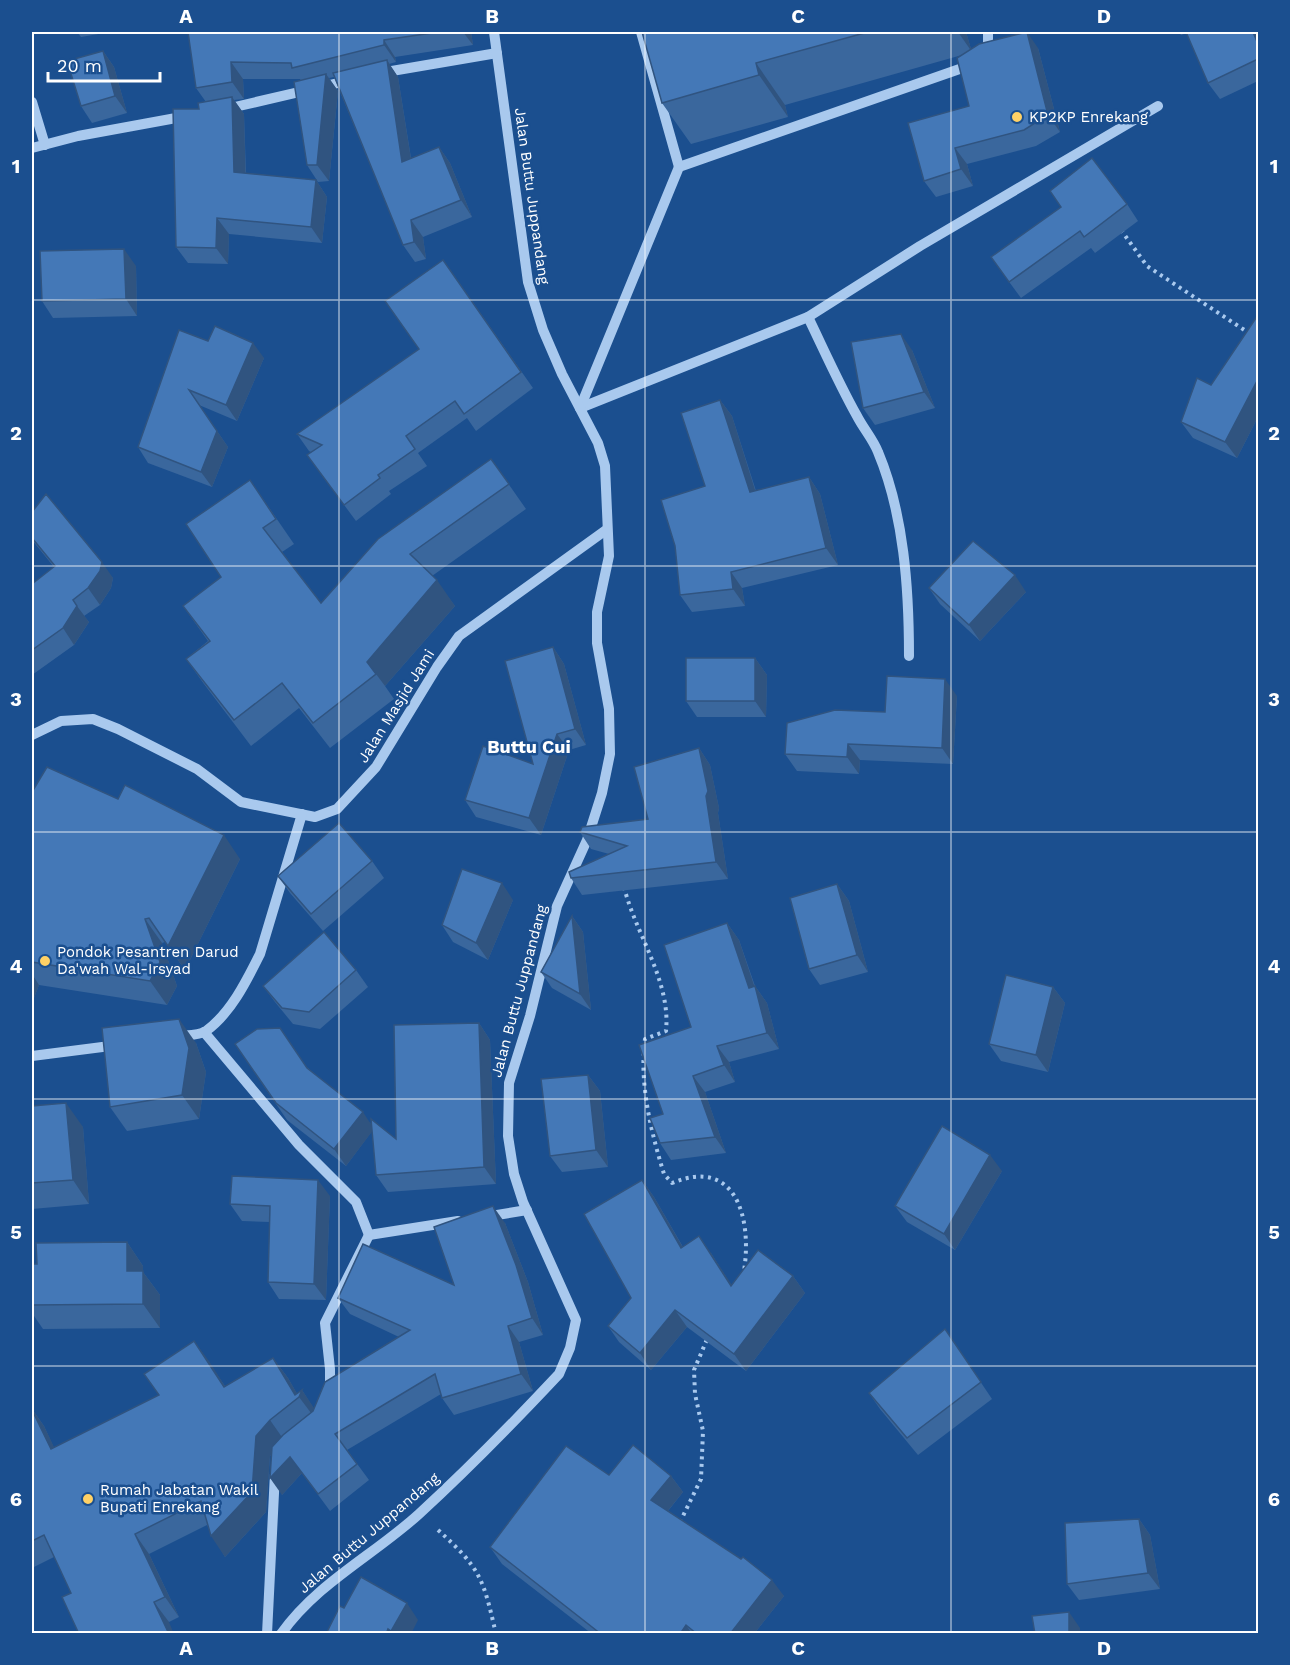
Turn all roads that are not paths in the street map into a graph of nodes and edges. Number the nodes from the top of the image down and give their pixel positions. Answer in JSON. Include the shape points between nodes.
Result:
{"nodes":[{"id":1,"x":494,"y":32,"type":"edge"},
{"id":2,"x":641,"y":32,"type":"edge"},
{"id":3,"x":988,"y":32,"type":"edge"},
{"id":4,"x":497,"y":53,"type":"junction"},
{"id":5,"x":32,"y":102,"type":"edge"},
{"id":6,"x":1158,"y":106,"type":"dead end"},
{"id":7,"x":45,"y":145,"type":"junction"},
{"id":8,"x":32,"y":148,"type":"edge"},
{"id":9,"x":679,"y":167,"type":"junction"},
{"id":10,"x":808,"y":317,"type":"junction"},
{"id":11,"x":580,"y":408,"type":"junction"},
{"id":12,"x":606,"y":530,"type":"junction"},
{"id":13,"x":909,"y":656,"type":"dead end"},
{"id":14,"x":32,"y":735,"type":"edge"},
{"id":15,"x":302,"y":814,"type":"junction"},
{"id":16,"x":204,"y":1032,"type":"junction"},
{"id":17,"x":171,"y":1037,"type":"edge"},
{"id":18,"x":127,"y":1043,"type":"edge"},
{"id":19,"x":32,"y":1056,"type":"edge"},
{"id":20,"x":527,"y":1210,"type":"junction"},
{"id":21,"x":369,"y":1235,"type":"junction"},
{"id":22,"x":326,"y":1405,"type":"edge"},
{"id":23,"x":276,"y":1461,"type":"edge"},
{"id":24,"x":267,"y":1634,"type":"edge"},
{"id":25,"x":281,"y":1634,"type":"edge"}],
"edges":[{"from":1,"to":4,"type":"street","name":"Jalan Buttu Juppandang"},
{"from":2,"to":9,"type":"street"},
{"from":3,"to":9,"type":"street","via":[[990,50],[971,66]]},
{"from":4,"to":7,"type":"street","via":[[387,71]]},
{"from":4,"to":11,"type":"street","name":"Jalan Buttu Juppandang","via":[[528,282],[543,330]]},
{"from":5,"to":7,"type":"street"},
{"from":6,"to":10,"type":"street"},
{"from":7,"to":8,"type":"street"},
{"from":9,"to":11,"type":"street"},
{"from":10,"to":11,"type":"street"},
{"from":10,"to":13,"type":"street","via":[[877,450],[888,481],[900,544]]},
{"from":11,"to":12,"type":"street","name":"Jalan Buttu Juppandang","via":[[605,466]]},
{"from":12,"to":15,"type":"street","name":"Jalan Masjid Jami","via":[[459,636],[362,785],[338,809],[315,817]]},
{"from":12,"to":20,"type":"street","name":"Jalan Buttu Juppandang","via":[[609,556],[597,612],[597,643],[609,709],[610,754],[587,840],[556,906],[530,1016],[509,1083],[508,1136],[514,1173]]},
{"from":14,"to":15,"type":"street","name":"Jalan Masjid Jami","via":[[61,721],[93,719],[197,769],[241,801]]},
{"from":15,"to":16,"type":"street","via":[[260,954],[235,1000]]},
{"from":16,"to":17,"type":"street"},
{"from":16,"to":21,"type":"street","via":[[299,1145],[356,1202]]},
{"from":18,"to":19,"type":"street"},
{"from":20,"to":21,"type":"street"},
{"from":20,"to":25,"type":"street","name":"Jalan Buttu Juppandang","via":[[576,1320],[559,1374],[420,1513],[327,1585],[295,1614]]},
{"from":21,"to":22,"type":"street","via":[[325,1323],[330,1369]]},
{"from":23,"to":24,"type":"street"}]}
